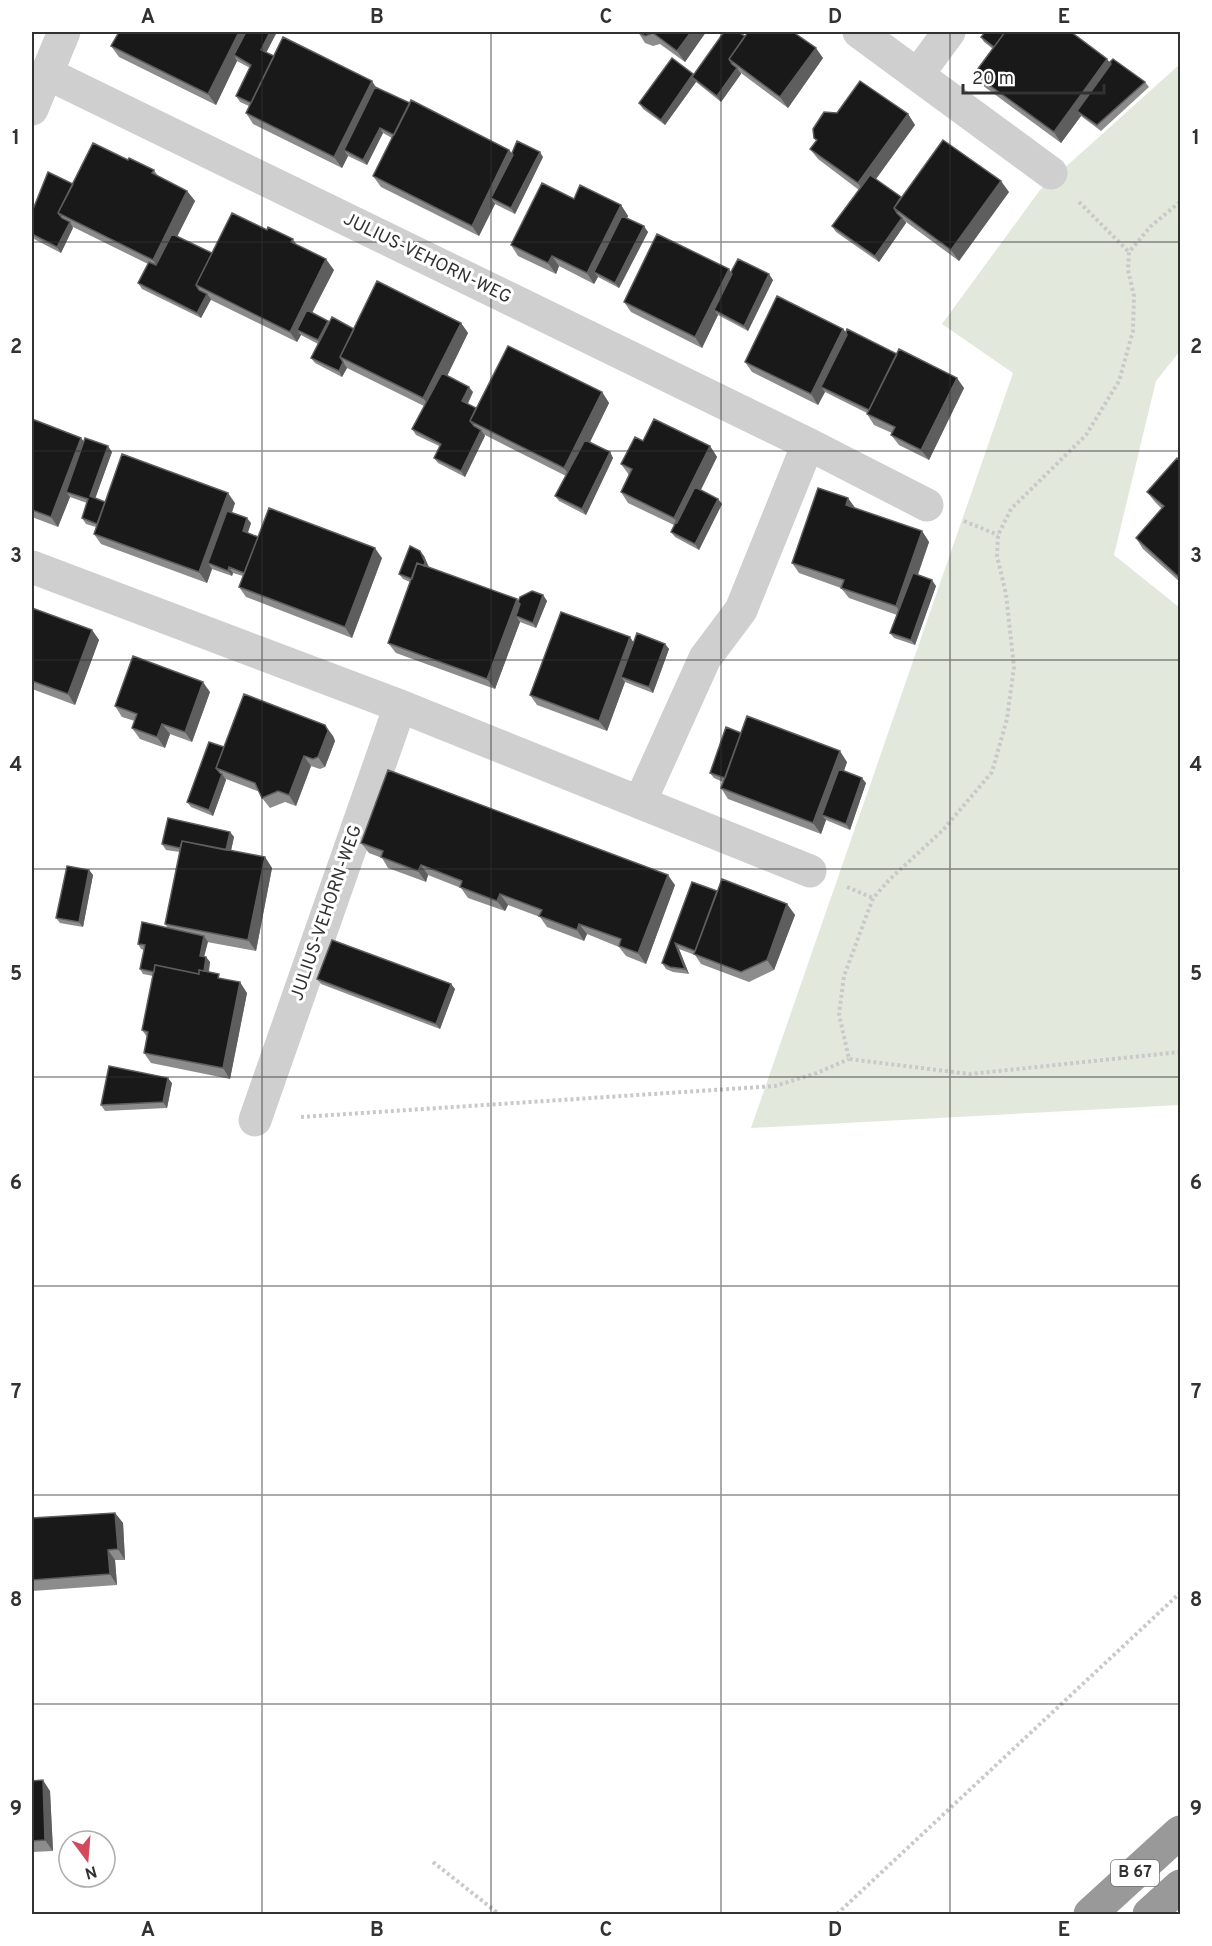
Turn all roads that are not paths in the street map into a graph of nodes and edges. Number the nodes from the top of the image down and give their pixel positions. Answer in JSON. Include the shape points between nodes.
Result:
{"nodes":[{"id":1,"x":64,"y":32,"type":"edge"},
{"id":2,"x":859,"y":32,"type":"edge"},
{"id":3,"x":949,"y":32,"type":"edge"},
{"id":4,"x":46,"y":74,"type":"junction"},
{"id":5,"x":918,"y":74,"type":"junction"},
{"id":6,"x":32,"y":109,"type":"edge"},
{"id":7,"x":1051,"y":173,"type":"road end"},
{"id":8,"x":808,"y":444,"type":"junction"},
{"id":9,"x":927,"y":505,"type":"dead end"},
{"id":10,"x":32,"y":567,"type":"edge"},
{"id":11,"x":400,"y":706,"type":"junction"},
{"id":12,"x":640,"y":802,"type":"junction"},
{"id":13,"x":810,"y":871,"type":"dead end"},
{"id":14,"x":255,"y":1120,"type":"road end"},
{"id":15,"x":1180,"y":1832,"type":"edge"},
{"id":16,"x":1180,"y":1886,"type":"edge"},
{"id":17,"x":1089,"y":1914,"type":"edge"},
{"id":18,"x":1149,"y":1914,"type":"edge"}],
"edges":[{"from":1,"to":4,"type":"street"},
{"from":2,"to":5,"type":"street"},
{"from":3,"to":5,"type":"street"},
{"from":4,"to":6,"type":"street"},
{"from":4,"to":8,"type":"street","name":"JULIUS-VEHORN-WEG"},
{"from":5,"to":7,"type":"street"},
{"from":8,"to":9,"type":"street","name":"JULIUS-VEHORN-WEG"},
{"from":8,"to":12,"type":"street","via":[[741,610],[705,658]]},
{"from":10,"to":11,"type":"street"},
{"from":11,"to":12,"type":"street"},
{"from":11,"to":14,"type":"street","name":"JULIUS-VEHORN-WEG"},
{"from":12,"to":13,"type":"street"},
{"from":15,"to":17,"type":"highway","number":"B 67"},
{"from":16,"to":18,"type":"highway","number":"B 67"}]}
